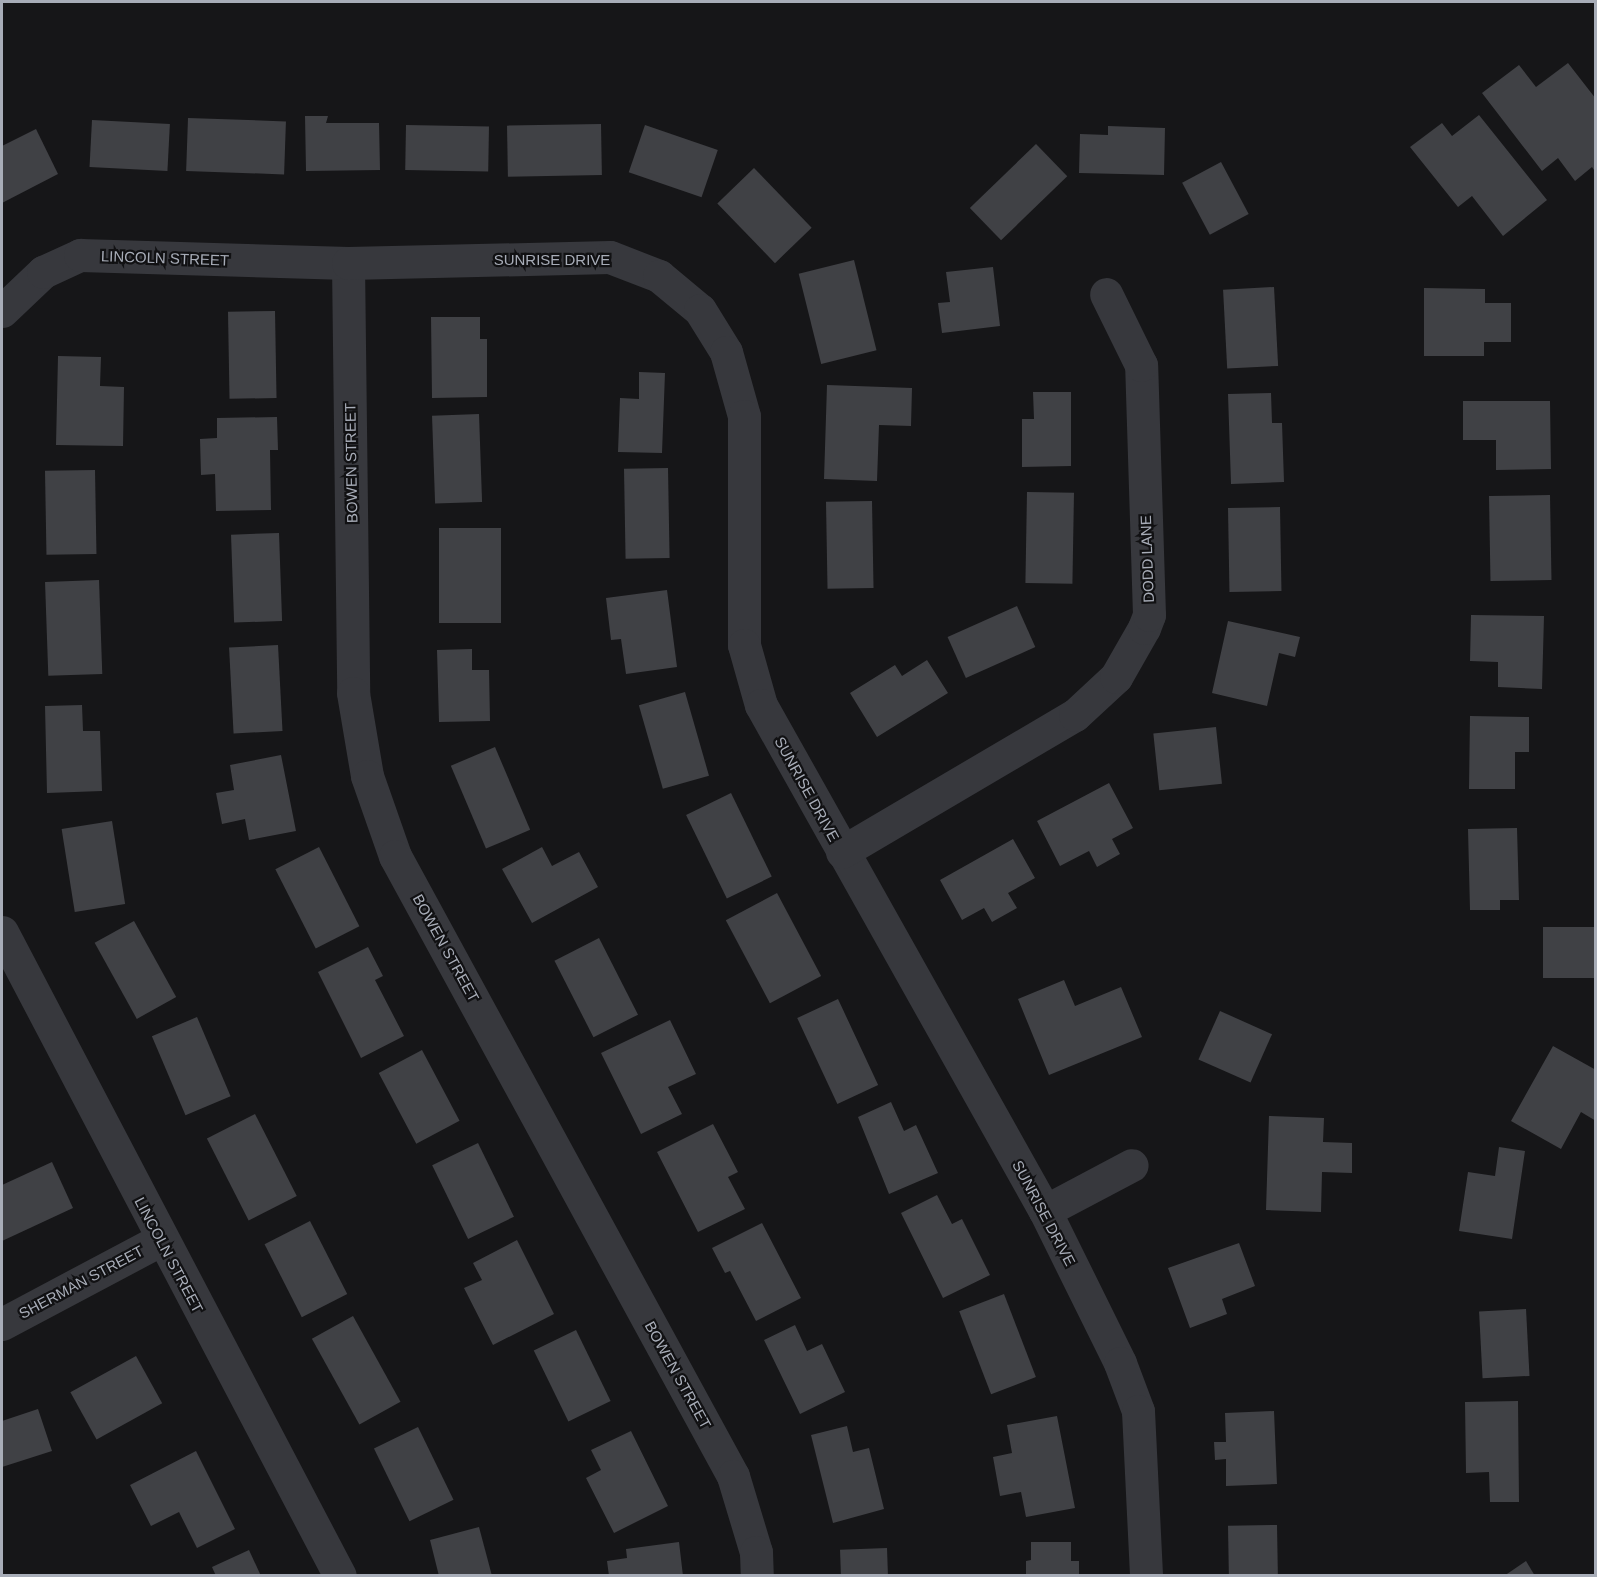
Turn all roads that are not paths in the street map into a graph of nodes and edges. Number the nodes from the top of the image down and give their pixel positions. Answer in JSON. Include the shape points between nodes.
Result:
{"nodes":[{"id":1,"x":348,"y":263,"type":"junction"},
{"id":2,"x":1106,"y":294,"type":"dead end"},
{"id":3,"x":2,"y":311,"type":"edge"},
{"id":4,"x":842,"y":852,"type":"junction"},
{"id":5,"x":2,"y":932,"type":"edge"},
{"id":6,"x":1132,"y":1165,"type":"dead end"},
{"id":7,"x":1045,"y":1211,"type":"junction"},
{"id":8,"x":160,"y":1240,"type":"junction"},
{"id":9,"x":2,"y":1324,"type":"edge"},
{"id":10,"x":340,"y":1575,"type":"edge"},
{"id":11,"x":757,"y":1575,"type":"edge"},
{"id":12,"x":1146,"y":1575,"type":"edge"}],
"edges":[{"from":1,"to":3,"type":"street","name":"LINCOLN STREET","via":[[81,255],[43,272]]},
{"from":1,"to":4,"type":"street","name":"SUNRISE DRIVE","via":[[610,257],[659,276],[700,310],[726,352],[744,416],[744,645],[761,705]]},
{"from":1,"to":11,"type":"street","name":"BOWEN STREET","via":[[353,693],[367,776],[395,856],[733,1476],[756,1552]]},
{"from":2,"to":4,"type":"street","name":"DODD LANE","via":[[1141,365],[1149,615],[1144,628],[1116,677],[1075,715]]},
{"from":4,"to":7,"type":"street","name":"SUNRISE DRIVE"},
{"from":5,"to":8,"type":"street","name":"LINCOLN STREET"},
{"from":6,"to":7,"type":"street"},
{"from":7,"to":12,"type":"street","name":"SUNRISE DRIVE","via":[[1120,1363],[1138,1411]]},
{"from":8,"to":9,"type":"street","name":"SHERMAN STREET"},
{"from":8,"to":10,"type":"street","name":"LINCOLN STREET"}]}
